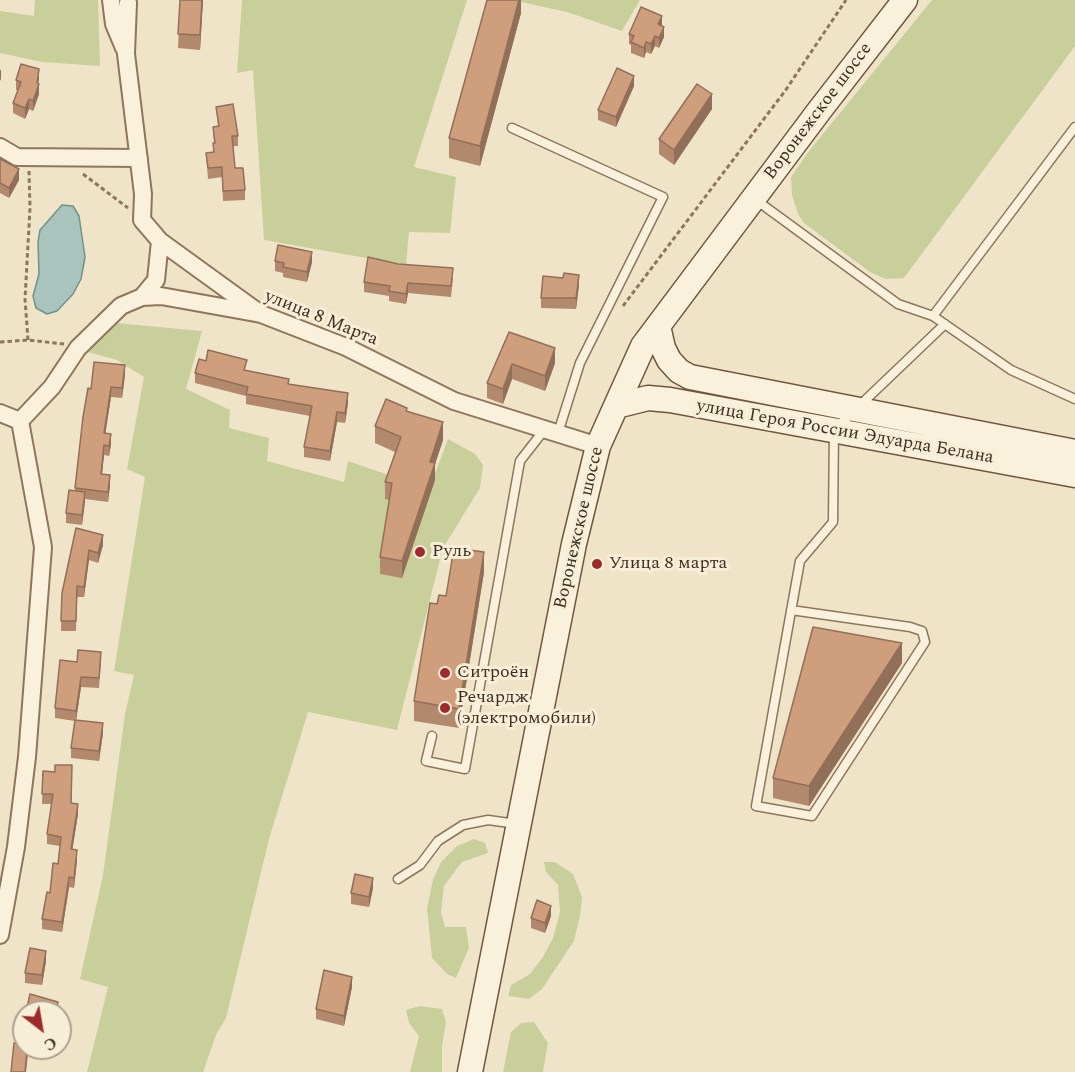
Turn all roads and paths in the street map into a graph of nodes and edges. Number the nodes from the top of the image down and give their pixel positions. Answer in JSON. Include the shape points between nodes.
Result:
{"nodes":[{"id":1,"x":846,"y":0,"type":"edge"},
{"id":2,"x":905,"y":0,"type":"edge"},
{"id":3,"x":122,"y":1,"type":"edge"},
{"id":4,"x":1075,"y":127,"type":"edge"},
{"id":5,"x":512,"y":129,"type":"dead end"},
{"id":6,"x":0,"y":147,"type":"edge"},
{"id":7,"x":28,"y":157,"type":"junction"},
{"id":8,"x":59,"y":157,"type":"junction"},
{"id":9,"x":139,"y":158,"type":"junction"},
{"id":10,"x":754,"y":198,"type":"junction"},
{"id":11,"x":142,"y":220,"type":"junction"},
{"id":12,"x":160,"y":241,"type":"junction"},
{"id":13,"x":142,"y":297,"type":"junction"},
{"id":14,"x":622,"y":307,"type":"dead end"},
{"id":15,"x":261,"y":314,"type":"junction"},
{"id":16,"x":933,"y":316,"type":"junction"},
{"id":17,"x":945,"y":324,"type":"junction"},
{"id":18,"x":658,"y":326,"type":"junction"},
{"id":19,"x":28,"y":340,"type":"junction"},
{"id":20,"x":0,"y":342,"type":"edge"},
{"id":21,"x":78,"y":348,"type":"junction"},
{"id":22,"x":1075,"y":399,"type":"edge"},
{"id":23,"x":616,"y":406,"type":"junction"},
{"id":24,"x":858,"y":409,"type":"junction"},
{"id":25,"x":0,"y":413,"type":"edge"},
{"id":26,"x":20,"y":421,"type":"junction"},
{"id":27,"x":834,"y":430,"type":"junction"},
{"id":28,"x":552,"y":431,"type":"junction"},
{"id":29,"x":598,"y":446,"type":"junction"},
{"id":30,"x":1075,"y":452,"type":"edge"},
{"id":31,"x":1075,"y":476,"type":"edge"},
{"id":32,"x":791,"y":610,"type":"junction"},
{"id":33,"x":432,"y":736,"type":"dead end"},
{"id":34,"x":519,"y":824,"type":"junction"},
{"id":35,"x":398,"y":879,"type":"dead end"},
{"id":36,"x":0,"y":935,"type":"edge"},
{"id":37,"x":470,"y":1072,"type":"edge"}],
"edges":[{"from":1,"to":14,"type":"path","via":[[785,91]]},
{"from":2,"to":10,"type":"main road","name":"Воронежское шоссе"},
{"from":3,"to":9,"type":"street","via":[[114,24],[126,54]]},
{"from":4,"to":16,"type":"lane"},
{"from":5,"to":28,"type":"lane","via":[[663,197],[580,363]]},
{"from":6,"to":7,"type":"street","via":[[17,157]]},
{"from":7,"to":8,"type":"street"},
{"from":7,"to":19,"type":"path"},
{"from":8,"to":9,"type":"street"},
{"from":8,"to":11,"type":"path"},
{"from":9,"to":11,"type":"street"},
{"from":10,"to":16,"type":"lane","via":[[898,304]]},
{"from":10,"to":18,"type":"main road","name":"Воронежское шоссе"},
{"from":11,"to":12,"type":"street"},
{"from":12,"to":13,"type":"street","via":[[156,280]]},
{"from":12,"to":15,"type":"street"},
{"from":13,"to":15,"type":"street","name":"улица 8 Марта","via":[[161,296]]},
{"from":13,"to":21,"type":"street","via":[[121,306]]},
{"from":15,"to":28,"type":"street","name":"улица 8 Марта","via":[[346,347],[454,401]]},
{"from":16,"to":17,"type":"lane"},
{"from":17,"to":22,"type":"lane","via":[[1011,370]]},
{"from":17,"to":24,"type":"lane"},
{"from":18,"to":23,"type":"main road","name":"Воронежское шоссе","via":[[643,346]]},
{"from":18,"to":24,"type":"main road","name":"улица Героя России Эдуарда Белана","via":[[669,360],[690,377]]},
{"from":19,"to":20,"type":"path"},
{"from":19,"to":21,"type":"path"},
{"from":21,"to":26,"type":"street","via":[[52,387]]},
{"from":23,"to":27,"type":"main road","name":"улица Героя России Эдуарда Белана","via":[[648,398],[670,400]]},
{"from":23,"to":29,"type":"main road","name":"Воронежское шоссе"},
{"from":24,"to":27,"type":"lane"},
{"from":24,"to":30,"type":"main road","name":"улица Героя России Эдуарда Белана"},
{"from":25,"to":26,"type":"street"},
{"from":26,"to":36,"type":"street","via":[[42,547],[27,757]]},
{"from":27,"to":31,"type":"main road","name":"улица Героя России Эдуарда Белана"},
{"from":27,"to":32,"type":"lane","via":[[833,522],[800,561]]},
{"from":28,"to":29,"type":"street","name":"улица 8 Марта"},
{"from":28,"to":33,"type":"lane","via":[[520,461],[465,769],[426,761]]},
{"from":29,"to":34,"type":"main road","name":"Воронежское шоссе","via":[[574,544]]},
{"from":32,"to":32,"type":"lane","via":[[756,806],[812,816],[925,642],[922,631],[910,627]]},
{"from":34,"to":35,"type":"lane","via":[[488,820],[463,825],[438,841],[420,865]]},
{"from":34,"to":37,"type":"main road","name":"Воронежское шоссе"}]}
